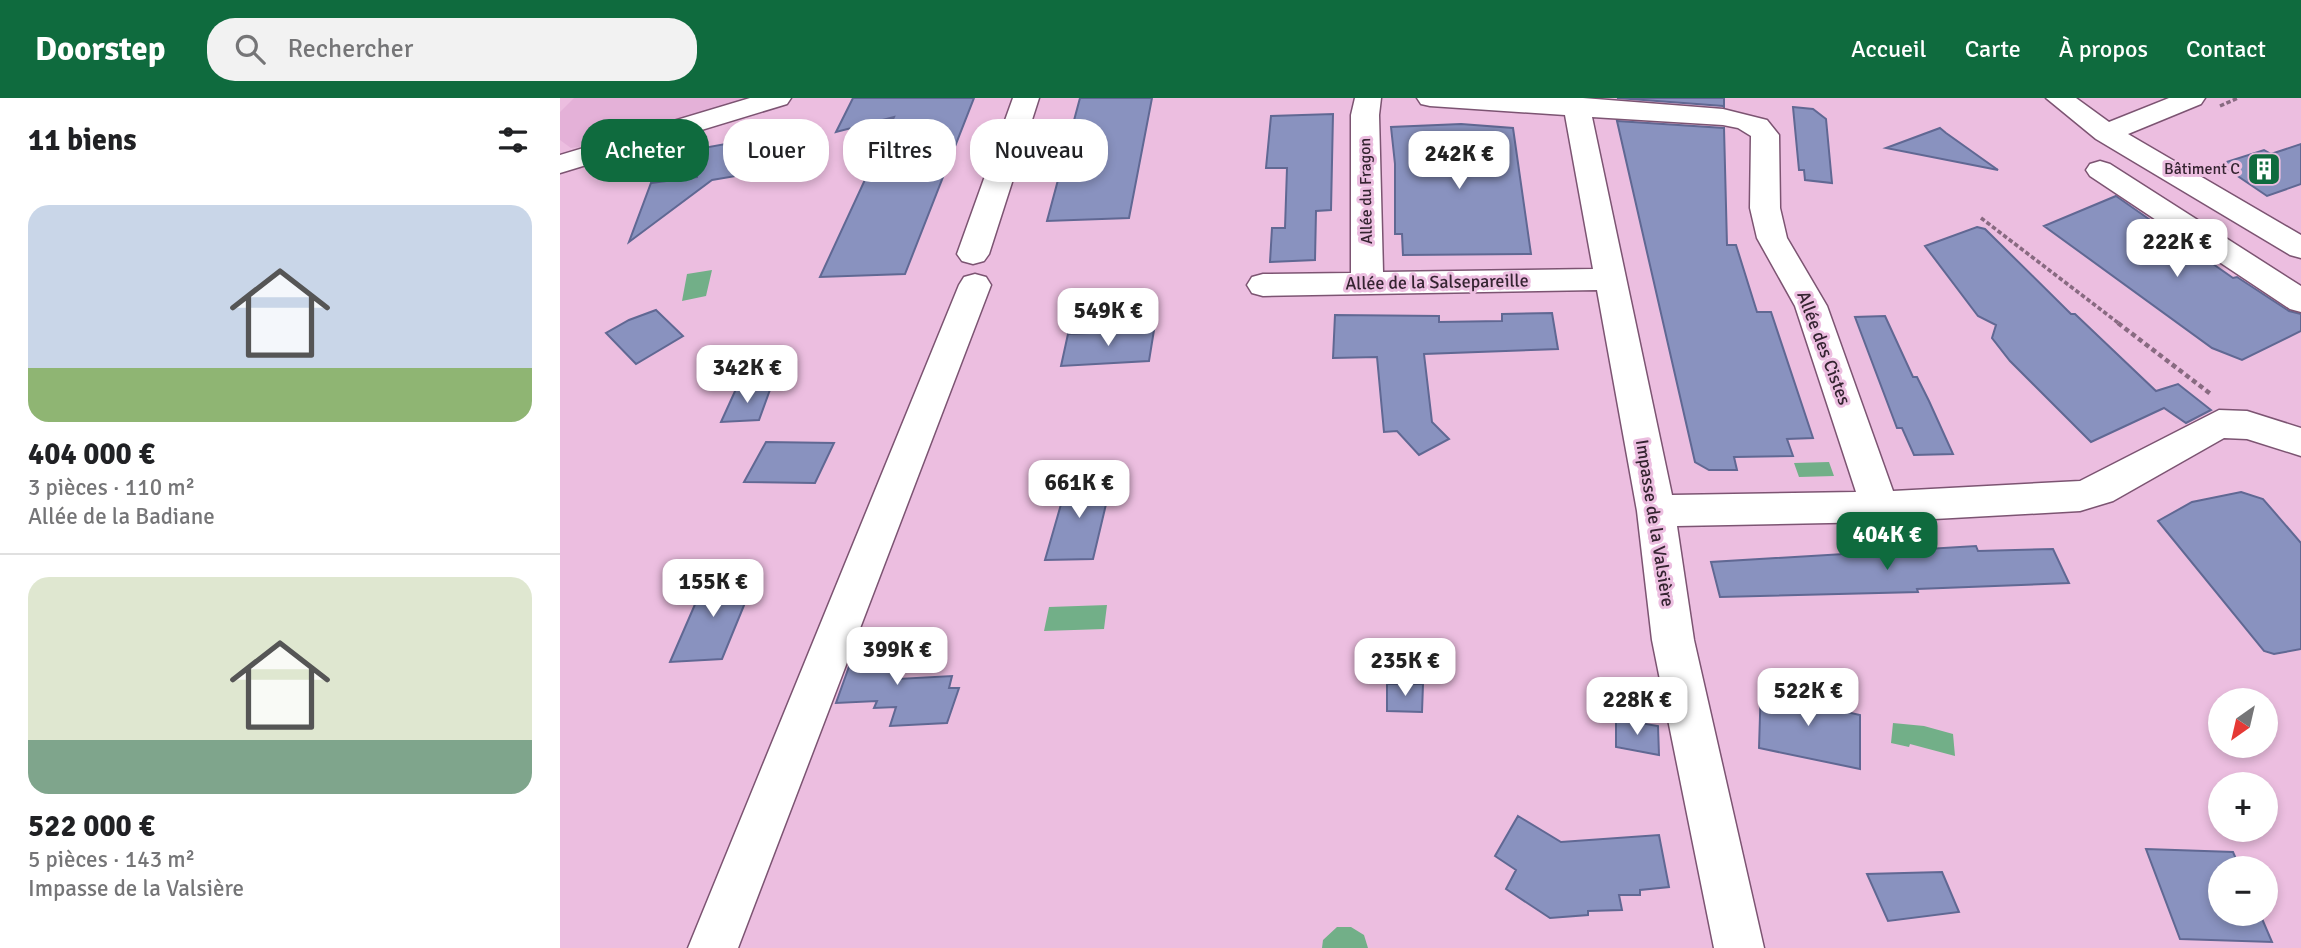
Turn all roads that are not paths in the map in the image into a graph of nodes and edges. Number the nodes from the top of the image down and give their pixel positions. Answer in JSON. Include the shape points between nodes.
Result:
{"nodes":[{"id":1,"x":778,"y":98,"type":"edge"},
{"id":2,"x":1026,"y":98,"type":"edge"},
{"id":3,"x":1368,"y":98,"type":"edge"},
{"id":4,"x":1430,"y":98,"type":"edge"},
{"id":5,"x":2059,"y":98,"type":"edge"},
{"id":6,"x":2192,"y":98,"type":"edge"},
{"id":7,"x":1574,"y":103,"type":"edge"},
{"id":8,"x":709,"y":120,"type":"edge"},
{"id":9,"x":2106,"y":133,"type":"junction"},
{"id":10,"x":581,"y":153,"type":"edge"},
{"id":11,"x":560,"y":155,"type":"edge"},
{"id":12,"x":581,"y":158,"type":"edge"},
{"id":13,"x":560,"y":164,"type":"edge"},
{"id":14,"x":2100,"y":170,"type":"dead end"},
{"id":15,"x":2199,"y":189,"type":"junction"},
{"id":16,"x":2161,"y":209,"type":"junction"},
{"id":17,"x":2301,"y":248,"type":"edge"},
{"id":18,"x":1611,"y":279,"type":"junction"},
{"id":19,"x":1367,"y":284,"type":"junction"},
{"id":20,"x":1263,"y":285,"type":"dead end"},
{"id":21,"x":2301,"y":301,"type":"edge"},
{"id":22,"x":2301,"y":442,"type":"edge"},
{"id":23,"x":1880,"y":506,"type":"junction"},
{"id":24,"x":1656,"y":511,"type":"junction"},
{"id":25,"x":713,"y":948,"type":"edge"},
{"id":26,"x":1739,"y":948,"type":"edge"}],
"edges":[{"from":1,"to":8,"type":"street"},
{"from":2,"to":25,"type":"street","via":[[974,270]]},
{"from":3,"to":19,"type":"street","name":"Allée du Fragon"},
{"from":4,"to":7,"type":"street"},
{"from":5,"to":9,"type":"street"},
{"from":6,"to":9,"type":"street"},
{"from":7,"to":18,"type":"street","name":"Impasse de la Valsière"},
{"from":7,"to":23,"type":"street","name":"Allée des Cistes","via":[[1723,117],[1745,121],[1765,135],[1765,208],[1772,239],[1811,306]]},
{"from":9,"to":15,"type":"street"},
{"from":10,"to":11,"type":"street"},
{"from":12,"to":13,"type":"street"},
{"from":14,"to":16,"type":"street"},
{"from":15,"to":16,"type":"street"},
{"from":15,"to":17,"type":"street"},
{"from":16,"to":21,"type":"street"},
{"from":18,"to":19,"type":"street","name":"Allée de la Salsepareille"},
{"from":18,"to":24,"type":"street","name":"Impasse de la Valsière"},
{"from":19,"to":20,"type":"street","name":"Allée de la Salsepareille"},
{"from":22,"to":23,"type":"street","via":[[2247,425],[2219,424],[2100,490],[2080,496]]},
{"from":23,"to":24,"type":"street"},
{"from":24,"to":26,"type":"street","name":"Impasse de la Valsière","via":[[1673,640]]}]}
